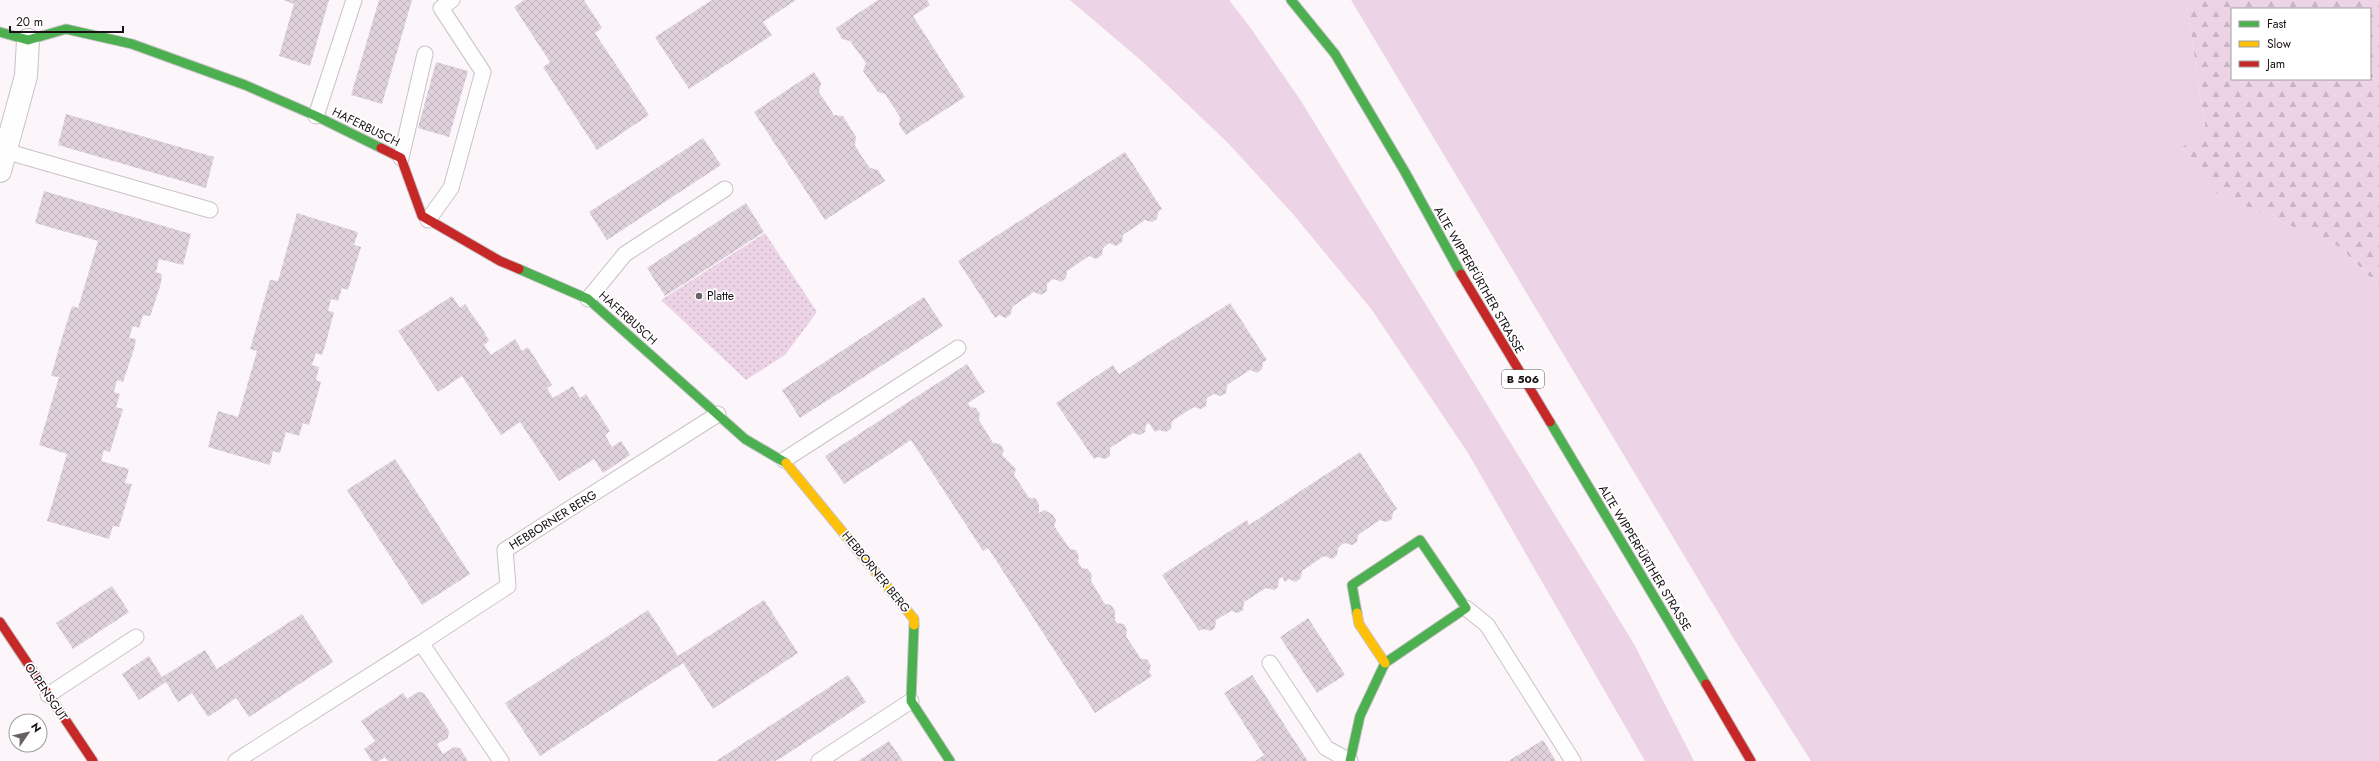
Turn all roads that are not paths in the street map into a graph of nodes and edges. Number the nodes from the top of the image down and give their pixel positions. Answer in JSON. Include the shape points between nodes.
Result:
{"nodes":[{"id":1,"x":354,"y":0,"type":"edge"},
{"id":2,"x":452,"y":0,"type":"edge"},
{"id":3,"x":1291,"y":0,"type":"edge"},
{"id":4,"x":0,"y":32,"type":"edge"},
{"id":5,"x":28,"y":40,"type":"junction"},
{"id":6,"x":425,"y":54,"type":"dead end"},
{"id":7,"x":316,"y":116,"type":"junction"},
{"id":8,"x":401,"y":158,"type":"junction"},
{"id":9,"x":2,"y":161,"type":"edge"},
{"id":10,"x":725,"y":189,"type":"dead end"},
{"id":11,"x":210,"y":210,"type":"dead end"},
{"id":12,"x":428,"y":220,"type":"junction"},
{"id":13,"x":588,"y":299,"type":"junction"},
{"id":14,"x":958,"y":348,"type":"dead end"},
{"id":15,"x":718,"y":414,"type":"junction"},
{"id":16,"x":745,"y":439,"type":"joint"},
{"id":17,"x":784,"y":460,"type":"junction"},
{"id":18,"x":1466,"y":608,"type":"junction"},
{"id":19,"x":0,"y":622,"type":"edge"},
{"id":20,"x":136,"y":637,"type":"dead end"},
{"id":21,"x":421,"y":643,"type":"junction"},
{"id":22,"x":1270,"y":663,"type":"dead end"},
{"id":23,"x":1385,"y":663,"type":"junction"},
{"id":24,"x":48,"y":695,"type":"junction"},
{"id":25,"x":911,"y":701,"type":"junction"},
{"id":26,"x":92,"y":761,"type":"edge"},
{"id":27,"x":236,"y":761,"type":"edge"},
{"id":28,"x":501,"y":761,"type":"edge"},
{"id":29,"x":819,"y":761,"type":"edge"},
{"id":30,"x":950,"y":761,"type":"edge"},
{"id":31,"x":1350,"y":761,"type":"edge"},
{"id":32,"x":1572,"y":761,"type":"edge"},
{"id":33,"x":1751,"y":761,"type":"edge"}],
"edges":[{"from":1,"to":7,"type":"lane"},
{"from":2,"to":12,"type":"lane","via":[[441,8],[483,72],[452,188]]},
{"from":3,"to":33,"type":"street","name":"ALTE WIPPERFÜRTHER STRASSE","number":"B 506","via":[[1335,54],[1405,172],[1472,295],[1617,532]]},
{"from":4,"to":5,"type":"street"},
{"from":5,"to":7,"type":"street","name":"HAFERBUSCH","via":[[66,30],[132,44],[245,85]]},
{"from":5,"to":9,"type":"street","via":[[26,76]]},
{"from":6,"to":8,"type":"lane"},
{"from":7,"to":8,"type":"street","name":"HAFERBUSCH"},
{"from":8,"to":12,"type":"street","name":"HAFERBUSCH","via":[[422,216]]},
{"from":9,"to":11,"type":"lane"},
{"from":10,"to":13,"type":"lane","via":[[625,254]]},
{"from":12,"to":13,"type":"street","name":"HAFERBUSCH","via":[[500,261]]},
{"from":13,"to":15,"type":"street","name":"HAFERBUSCH"},
{"from":14,"to":17,"type":"lane"},
{"from":15,"to":16,"type":"street","name":"HAFERBUSCH"},
{"from":15,"to":21,"type":"lane","name":"HEBBORNER BERG","via":[[505,550],[508,586]]},
{"from":16,"to":17,"type":"street","name":"HEBBORNER BERG"},
{"from":17,"to":25,"type":"street","name":"HEBBORNER BERG","via":[[914,619]]},
{"from":18,"to":23,"type":"street"},
{"from":18,"to":23,"type":"street","via":[[1420,540],[1352,585],[1359,624]]},
{"from":18,"to":32,"type":"lane","via":[[1487,625]]},
{"from":19,"to":24,"type":"street","name":"OLPENSGUT"},
{"from":20,"to":24,"type":"lane"},
{"from":21,"to":27,"type":"lane","name":"HEBBORNER BERG"},
{"from":21,"to":28,"type":"lane"},
{"from":22,"to":31,"type":"lane","via":[[1326,748]]},
{"from":23,"to":31,"type":"street","via":[[1360,716]]},
{"from":24,"to":26,"type":"street","name":"OLPENSGUT"},
{"from":25,"to":29,"type":"lane"},
{"from":25,"to":30,"type":"street"}]}
